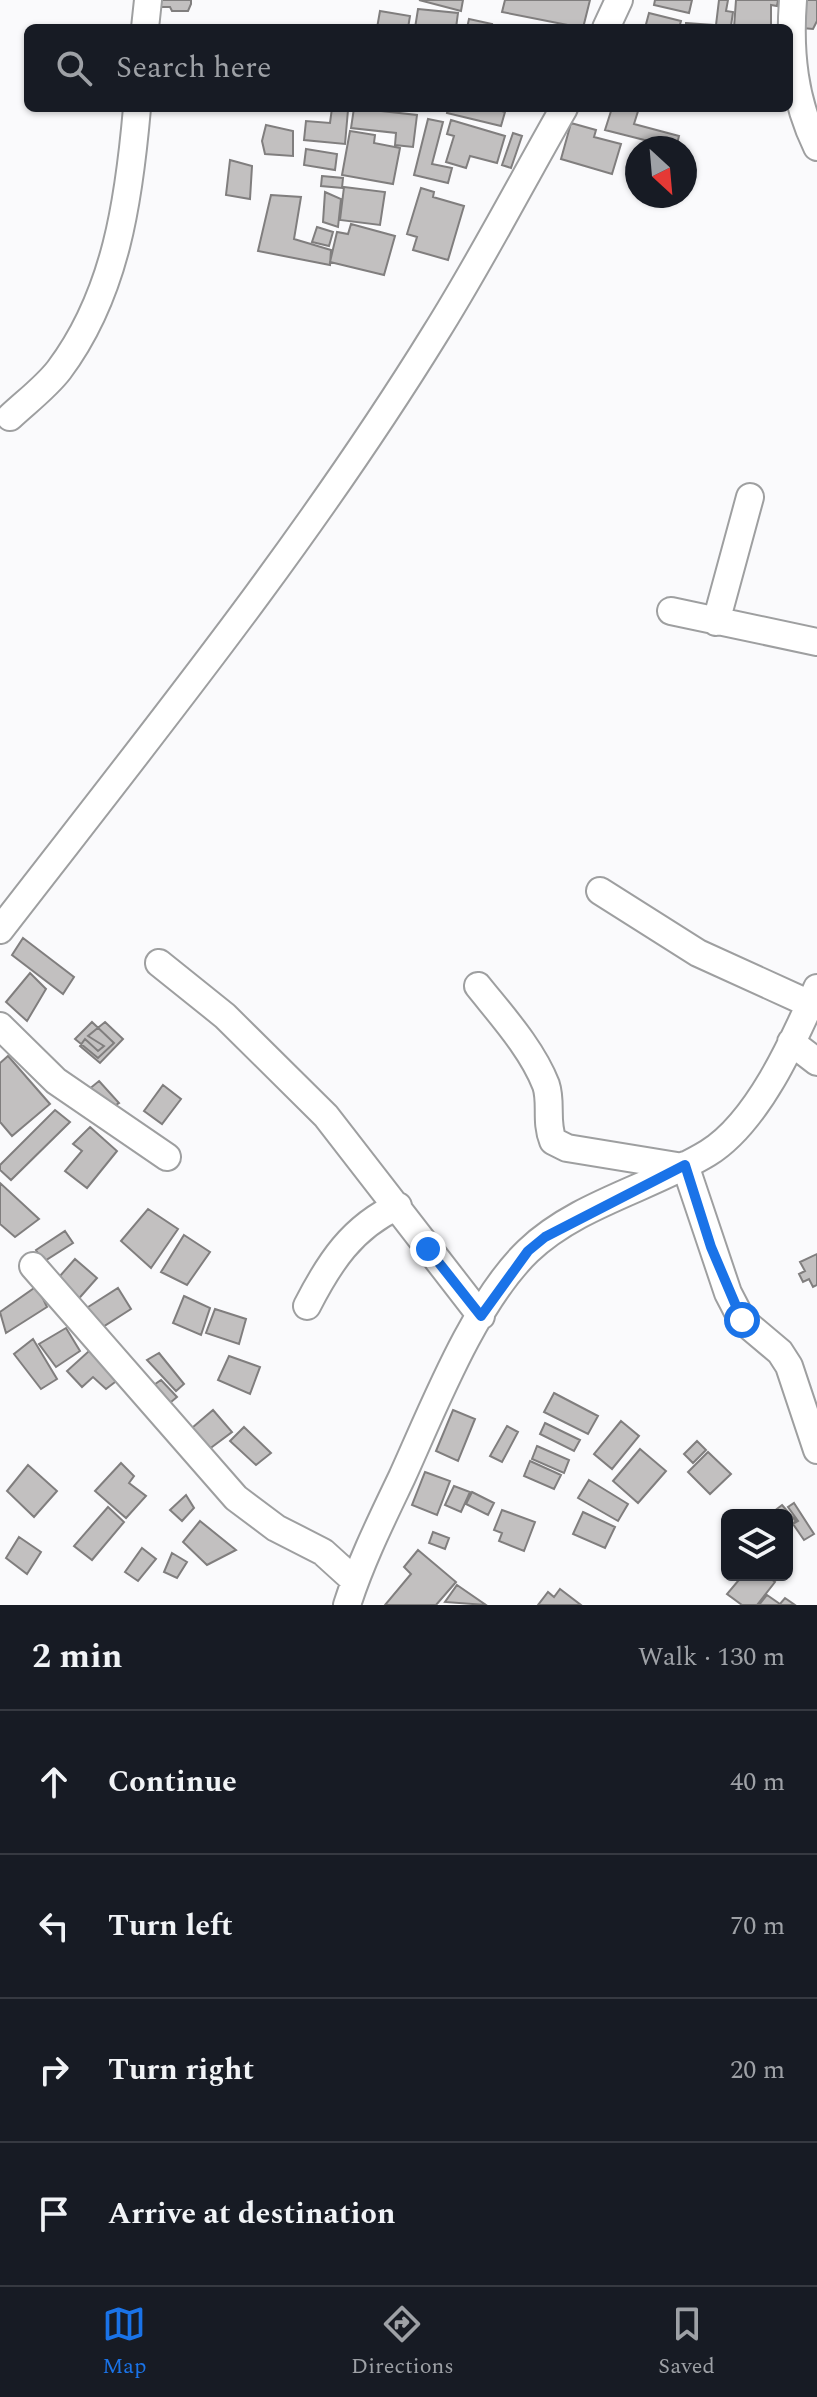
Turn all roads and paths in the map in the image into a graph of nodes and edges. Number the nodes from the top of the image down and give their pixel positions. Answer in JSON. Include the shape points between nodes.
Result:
{"nodes":[{"id":1,"x":148,"y":0,"type":"edge"},
{"id":2,"x":619,"y":0,"type":"edge"},
{"id":3,"x":793,"y":0,"type":"edge"},
{"id":4,"x":145,"y":24,"type":"edge"},
{"id":5,"x":608,"y":24,"type":"edge"},
{"id":6,"x":792,"y":24,"type":"edge"},
{"id":7,"x":793,"y":65,"type":"edge"},
{"id":8,"x":136,"y":112,"type":"edge"},
{"id":9,"x":562,"y":112,"type":"edge"},
{"id":10,"x":817,"y":147,"type":"edge"},
{"id":11,"x":10,"y":417,"type":"dead end"},
{"id":12,"x":750,"y":497,"type":"dead end"},
{"id":13,"x":671,"y":611,"type":"dead end"},
{"id":14,"x":716,"y":622,"type":"junction"},
{"id":15,"x":817,"y":642,"type":"edge"},
{"id":16,"x":600,"y":891,"type":"dead end"},
{"id":17,"x":0,"y":930,"type":"edge"},
{"id":18,"x":159,"y":963,"type":"dead end"},
{"id":19,"x":478,"y":986,"type":"dead end"},
{"id":20,"x":815,"y":993,"type":"edge"},
{"id":21,"x":0,"y":1026,"type":"edge"},
{"id":22,"x":791,"y":1042,"type":"junction"},
{"id":23,"x":817,"y":1062,"type":"edge"},
{"id":24,"x":167,"y":1157,"type":"dead end"},
{"id":25,"x":684,"y":1166,"type":"junction"},
{"id":26,"x":398,"y":1206,"type":"junction"},
{"id":27,"x":33,"y":1266,"type":"dead end"},
{"id":28,"x":307,"y":1306,"type":"dead end"},
{"id":29,"x":481,"y":1316,"type":"junction"},
{"id":30,"x":817,"y":1450,"type":"edge"},
{"id":31,"x":351,"y":1593,"type":"edge"}],
"edges":[{"from":1,"to":4,"type":"street"},
{"from":2,"to":5,"type":"street"},
{"from":3,"to":6,"type":"street"},
{"from":7,"to":10,"type":"street","via":[[796,91]]},
{"from":8,"to":11,"type":"street","via":[[121,232],[99,300],[57,372]]},
{"from":9,"to":17,"type":"street","via":[[435,334],[334,487]]},
{"from":12,"to":14,"type":"street"},
{"from":13,"to":14,"type":"street"},
{"from":14,"to":15,"type":"street"},
{"from":16,"to":20,"type":"street","via":[[698,953]]},
{"from":18,"to":26,"type":"street","via":[[269,1056],[342,1134]]},
{"from":19,"to":25,"type":"street","via":[[547,1088],[546,1123],[553,1141],[567,1148]]},
{"from":20,"to":22,"type":"street"},
{"from":21,"to":24,"type":"street","via":[[56,1081]]},
{"from":22,"to":23,"type":"street"},
{"from":22,"to":25,"type":"street","via":[[731,1133]]},
{"from":25,"to":29,"type":"street","via":[[545,1237],[528,1251]]},
{"from":25,"to":30,"type":"street","via":[[728,1293],[742,1320],[789,1366]]},
{"from":26,"to":28,"type":"street","via":[[361,1226],[325,1272]]},
{"from":26,"to":29,"type":"street"},
{"from":27,"to":31,"type":"street","via":[[236,1498],[276,1528],[323,1552]]},
{"from":29,"to":31,"type":"street"}]}
